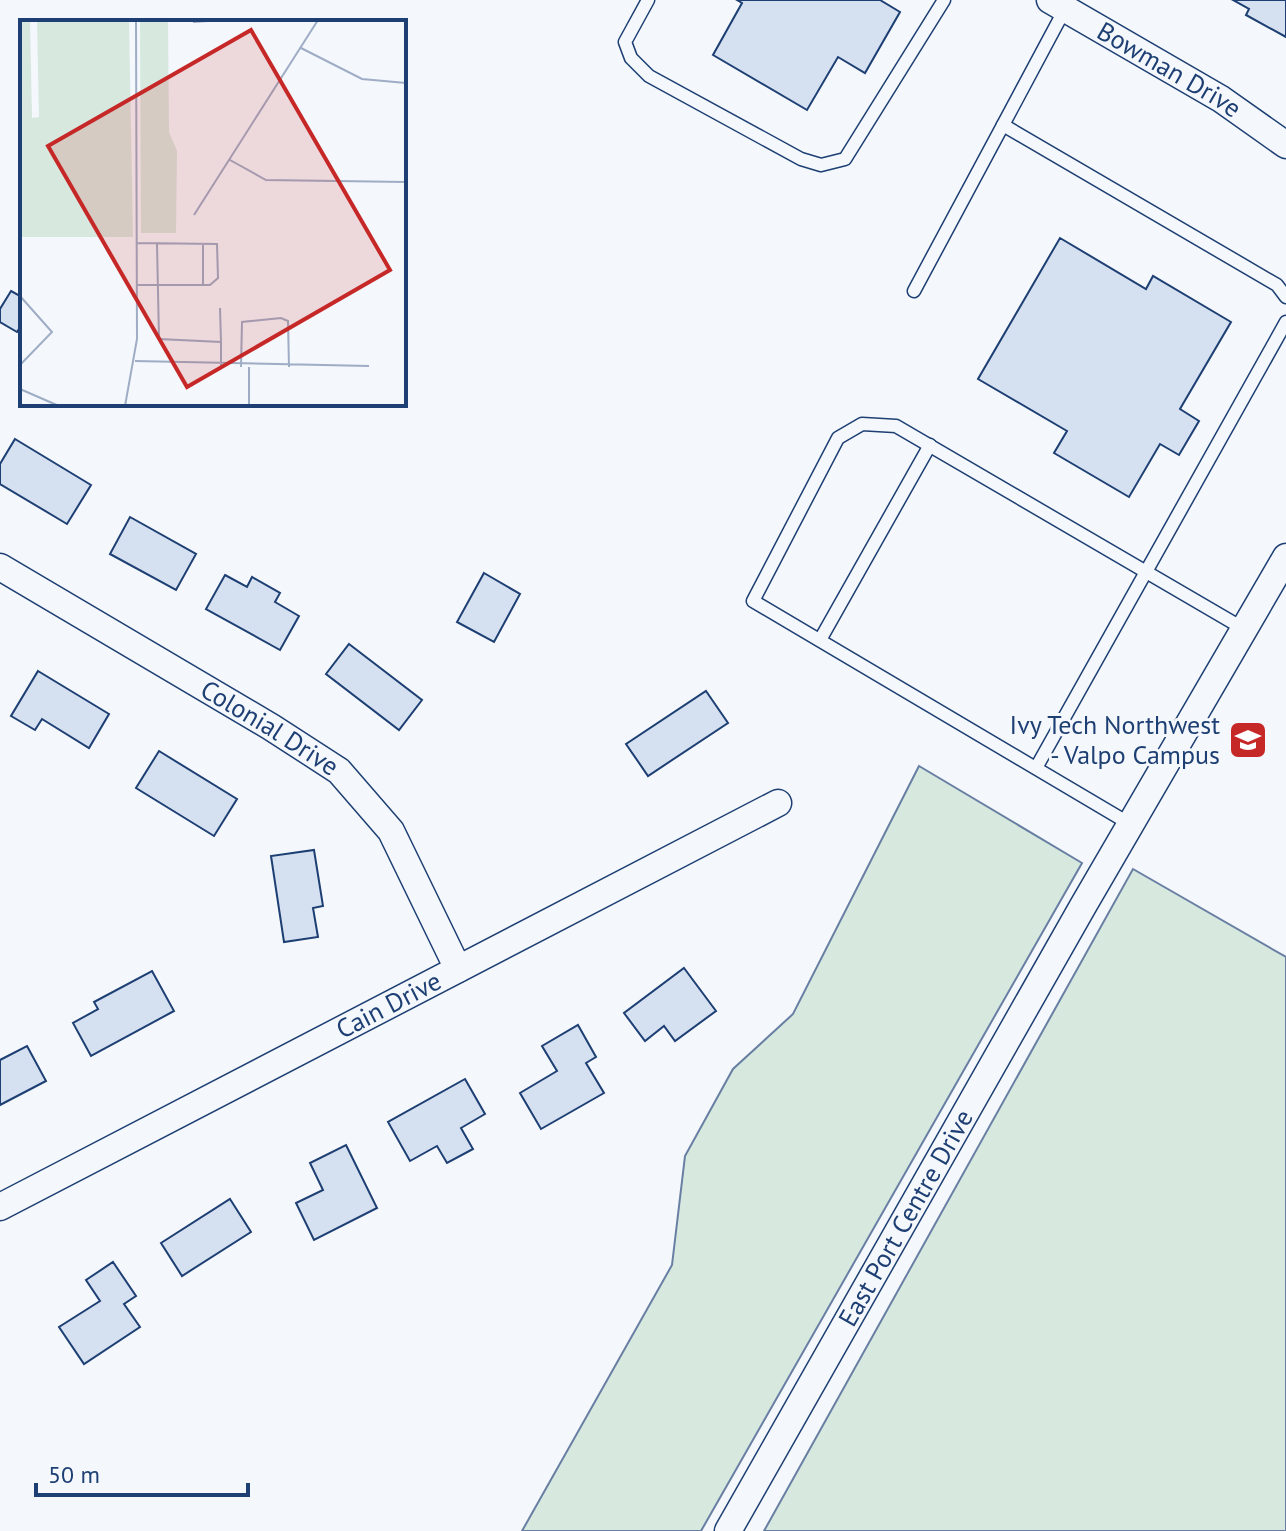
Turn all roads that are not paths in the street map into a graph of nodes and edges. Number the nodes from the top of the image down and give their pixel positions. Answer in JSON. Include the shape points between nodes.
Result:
{"nodes":[{"id":1,"x":648,"y":0,"type":"edge"},
{"id":2,"x":944,"y":0,"type":"edge"},
{"id":3,"x":1058,"y":5,"type":"edge"},
{"id":4,"x":1003,"y":125,"type":"junction"},
{"id":5,"x":1286,"y":145,"type":"edge"},
{"id":6,"x":914,"y":291,"type":"dead end"},
{"id":7,"x":1286,"y":297,"type":"edge"},
{"id":8,"x":1286,"y":322,"type":"edge"},
{"id":9,"x":930,"y":445,"type":"junction"},
{"id":10,"x":1286,"y":557,"type":"edge"},
{"id":11,"x":0,"y":567,"type":"edge"},
{"id":12,"x":1147,"y":573,"type":"junction"},
{"id":13,"x":1244,"y":629,"type":"junction"},
{"id":14,"x":820,"y":640,"type":"junction"},
{"id":15,"x":1036,"y":768,"type":"junction"},
{"id":16,"x":778,"y":803,"type":"dead end"},
{"id":17,"x":1130,"y":824,"type":"junction"},
{"id":18,"x":458,"y":969,"type":"junction"},
{"id":19,"x":0,"y":1207,"type":"edge"},
{"id":20,"x":728,"y":1531,"type":"edge"}],
"edges":[{"from":1,"to":2,"type":"lane","via":[[625,42],[631,58],[649,76],[821,165],[845,159]]},
{"from":3,"to":4,"type":"lane"},
{"from":3,"to":5,"type":"street","name":"Bowman Drive","via":[[1221,99]]},
{"from":4,"to":6,"type":"lane"},
{"from":4,"to":7,"type":"lane","via":[[1277,285]]},
{"from":8,"to":12,"type":"lane"},
{"from":9,"to":12,"type":"lane"},
{"from":9,"to":14,"type":"lane"},
{"from":9,"to":14,"type":"lane","via":[[896,426],[862,424],[838,438],[753,601]]},
{"from":10,"to":13,"type":"street","name":"East Port Centre Drive"},
{"from":11,"to":18,"type":"street","name":"Colonial Drive","via":[[339,771],[391,831]]},
{"from":12,"to":13,"type":"lane"},
{"from":12,"to":15,"type":"lane"},
{"from":13,"to":17,"type":"street","name":"East Port Centre Drive"},
{"from":14,"to":15,"type":"lane"},
{"from":15,"to":17,"type":"lane"},
{"from":16,"to":18,"type":"street","name":"Cain Drive"},
{"from":17,"to":20,"type":"street","name":"East Port Centre Drive"},
{"from":18,"to":19,"type":"street","name":"Cain Drive"}]}
